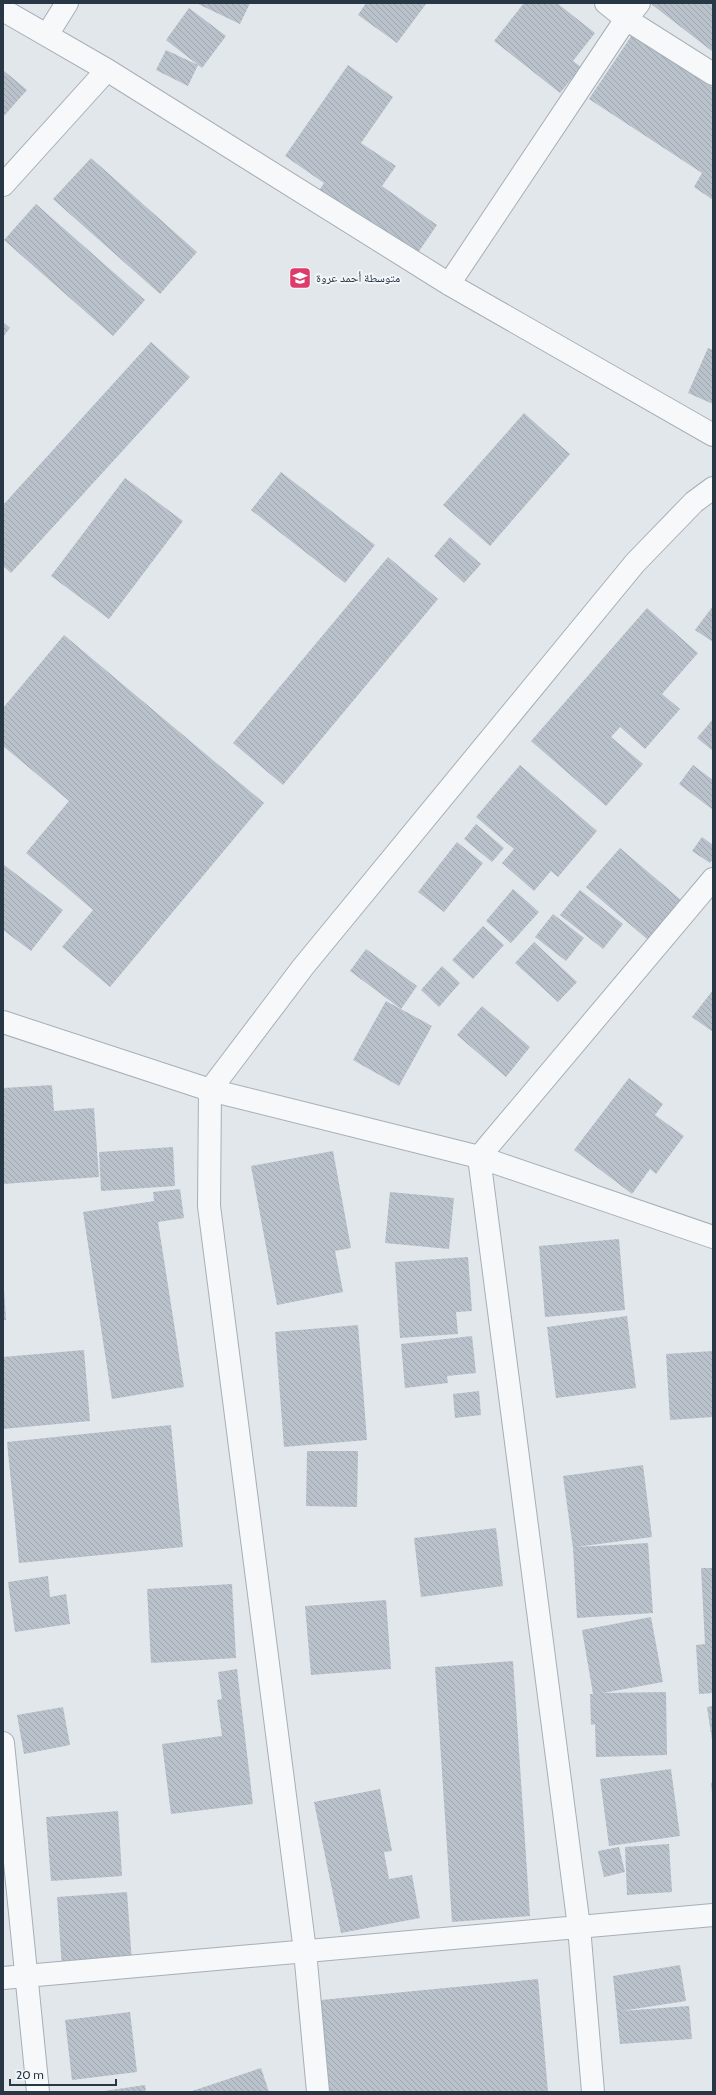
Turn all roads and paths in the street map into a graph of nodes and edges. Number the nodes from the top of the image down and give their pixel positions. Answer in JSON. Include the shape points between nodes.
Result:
{"nodes":[{"id":1,"x":67,"y":3,"type":"edge"},
{"id":2,"x":606,"y":3,"type":"edge"},
{"id":3,"x":3,"y":10,"type":"edge"},
{"id":4,"x":633,"y":11,"type":"edge"},
{"id":5,"x":47,"y":35,"type":"junction"},
{"id":6,"x":107,"y":70,"type":"junction"},
{"id":7,"x":713,"y":74,"type":"edge"},
{"id":8,"x":3,"y":185,"type":"edge"},
{"id":9,"x":449,"y":284,"type":"junction"},
{"id":10,"x":713,"y":435,"type":"edge"},
{"id":11,"x":713,"y":488,"type":"edge"},
{"id":12,"x":713,"y":879,"type":"edge"},
{"id":13,"x":3,"y":1022,"type":"edge"},
{"id":14,"x":210,"y":1090,"type":"junction"},
{"id":15,"x":479,"y":1157,"type":"junction"},
{"id":16,"x":713,"y":1237,"type":"edge"},
{"id":17,"x":3,"y":1743,"type":"edge"},
{"id":18,"x":713,"y":1916,"type":"edge"},
{"id":19,"x":579,"y":1927,"type":"junction"},
{"id":20,"x":305,"y":1951,"type":"junction"},
{"id":21,"x":28,"y":1976,"type":"junction"},
{"id":22,"x":3,"y":1978,"type":"edge"},
{"id":23,"x":38,"y":2092,"type":"edge"},
{"id":24,"x":318,"y":2092,"type":"edge"},
{"id":25,"x":593,"y":2092,"type":"edge"}],
"edges":[{"from":1,"to":5,"type":"street"},
{"from":2,"to":4,"type":"street"},
{"from":3,"to":5,"type":"street"},
{"from":4,"to":7,"type":"street"},
{"from":4,"to":9,"type":"street"},
{"from":5,"to":6,"type":"street"},
{"from":6,"to":8,"type":"street"},
{"from":6,"to":9,"type":"street"},
{"from":9,"to":10,"type":"street"},
{"from":11,"to":14,"type":"street","via":[[694,502],[635,563],[303,967]]},
{"from":12,"to":15,"type":"street"},
{"from":13,"to":14,"type":"street"},
{"from":14,"to":15,"type":"street"},
{"from":14,"to":20,"type":"street","via":[[209,1206]]},
{"from":15,"to":16,"type":"street"},
{"from":15,"to":19,"type":"street"},
{"from":17,"to":21,"type":"street"},
{"from":18,"to":19,"type":"street"},
{"from":19,"to":20,"type":"street"},
{"from":19,"to":25,"type":"street"},
{"from":20,"to":21,"type":"street"},
{"from":20,"to":24,"type":"street"},
{"from":21,"to":22,"type":"street"},
{"from":21,"to":23,"type":"street"}]}
